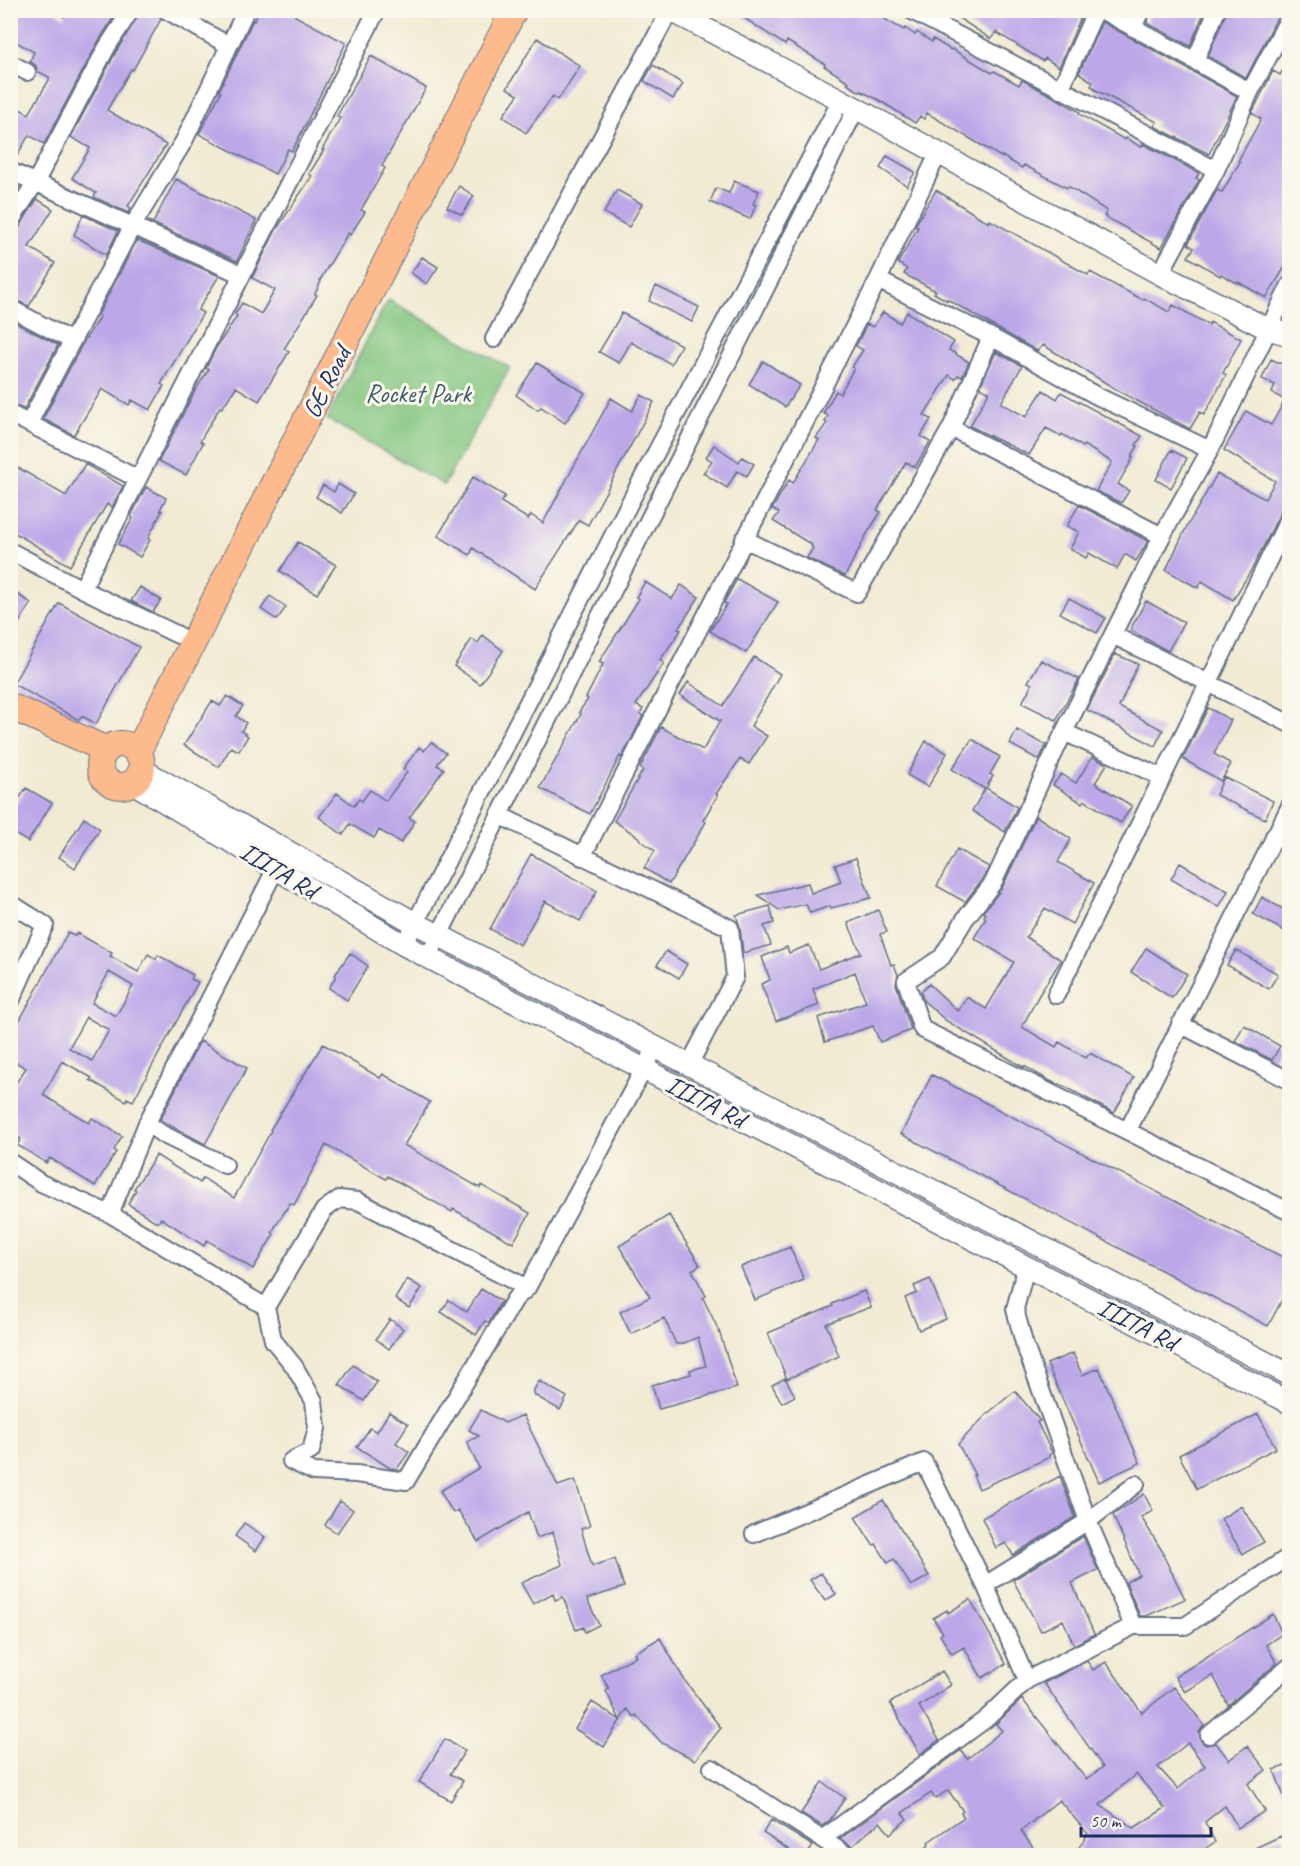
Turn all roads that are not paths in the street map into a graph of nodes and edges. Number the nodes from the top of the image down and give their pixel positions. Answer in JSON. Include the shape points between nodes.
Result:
{"nodes":[{"id":1,"x":131,"y":10,"type":"edge"},
{"id":2,"x":166,"y":10,"type":"edge"},
{"id":3,"x":246,"y":10,"type":"edge"},
{"id":4,"x":377,"y":10,"type":"edge"},
{"id":5,"x":496,"y":10,"type":"edge"},
{"id":6,"x":514,"y":10,"type":"edge"},
{"id":7,"x":670,"y":10,"type":"edge"},
{"id":8,"x":1099,"y":10,"type":"edge"},
{"id":9,"x":1141,"y":10,"type":"edge"},
{"id":10,"x":1217,"y":10,"type":"edge"},
{"id":11,"x":920,"y":13,"type":"edge"},
{"id":12,"x":1290,"y":16,"type":"edge"},
{"id":13,"x":1133,"y":28,"type":"junction"},
{"id":14,"x":228,"y":45,"type":"junction"},
{"id":15,"x":1195,"y":61,"type":"junction"},
{"id":16,"x":10,"y":63,"type":"edge"},
{"id":17,"x":27,"y":72,"type":"dead end"},
{"id":18,"x":1060,"y":90,"type":"junction"},
{"id":19,"x":1250,"y":92,"type":"junction"},
{"id":20,"x":848,"y":104,"type":"junction"},
{"id":21,"x":938,"y":154,"type":"junction"},
{"id":22,"x":1216,"y":170,"type":"junction"},
{"id":23,"x":10,"y":171,"type":"edge"},
{"id":24,"x":35,"y":183,"type":"junction"},
{"id":25,"x":10,"y":222,"type":"edge"},
{"id":26,"x":132,"y":227,"type":"junction"},
{"id":27,"x":1160,"y":274,"type":"junction"},
{"id":28,"x":242,"y":275,"type":"junction"},
{"id":29,"x":878,"y":279,"type":"junction"},
{"id":30,"x":1290,"y":285,"type":"edge"},
{"id":31,"x":10,"y":309,"type":"edge"},
{"id":32,"x":1268,"y":329,"type":"junction"},
{"id":33,"x":1290,"y":335,"type":"edge"},
{"id":34,"x":991,"y":337,"type":"junction"},
{"id":35,"x":494,"y":339,"type":"dead end"},
{"id":36,"x":72,"y":341,"type":"junction"},
{"id":37,"x":329,"y":359,"type":"junction"},
{"id":38,"x":10,"y":414,"type":"edge"},
{"id":39,"x":29,"y":423,"type":"junction"},
{"id":40,"x":951,"y":428,"type":"junction"},
{"id":41,"x":1210,"y":450,"type":"junction"},
{"id":42,"x":138,"y":479,"type":"junction"},
{"id":43,"x":1290,"y":516,"type":"edge"},
{"id":44,"x":1162,"y":536,"type":"junction"},
{"id":45,"x":744,"y":539,"type":"junction"},
{"id":46,"x":10,"y":551,"type":"edge"},
{"id":47,"x":82,"y":589,"type":"junction"},
{"id":48,"x":178,"y":635,"type":"junction"},
{"id":49,"x":1113,"y":636,"type":"junction"},
{"id":50,"x":1209,"y":683,"type":"junction"},
{"id":51,"x":10,"y":706,"type":"edge"},
{"id":52,"x":1290,"y":724,"type":"edge"},
{"id":53,"x":10,"y":726,"type":"edge"},
{"id":54,"x":1064,"y":732,"type":"junction"},
{"id":55,"x":124,"y":761,"type":"junction"},
{"id":56,"x":1161,"y":777,"type":"junction"},
{"id":57,"x":1290,"y":806,"type":"edge"},
{"id":58,"x":499,"y":815,"type":"junction"},
{"id":59,"x":1274,"y":836,"type":"junction"},
{"id":60,"x":1290,"y":844,"type":"edge"},
{"id":61,"x":582,"y":857,"type":"junction"},
{"id":62,"x":276,"y":868,"type":"junction"},
{"id":63,"x":10,"y":903,"type":"edge"},
{"id":64,"x":415,"y":923,"type":"junction"},
{"id":65,"x":439,"y":935,"type":"junction"},
{"id":66,"x":404,"y":945,"type":"junction"},
{"id":67,"x":428,"y":957,"type":"junction"},
{"id":68,"x":1056,"y":995,"type":"dead end"},
{"id":69,"x":10,"y":1003,"type":"edge"},
{"id":70,"x":1180,"y":1024,"type":"junction"},
{"id":71,"x":655,"y":1048,"type":"junction"},
{"id":72,"x":689,"y":1065,"type":"junction"},
{"id":73,"x":644,"y":1069,"type":"junction"},
{"id":74,"x":1288,"y":1075,"type":"edge"},
{"id":75,"x":147,"y":1123,"type":"junction"},
{"id":76,"x":1128,"y":1130,"type":"junction"},
{"id":77,"x":10,"y":1162,"type":"edge"},
{"id":78,"x":225,"y":1165,"type":"dead end"},
{"id":79,"x":1290,"y":1212,"type":"edge"},
{"id":80,"x":110,"y":1214,"type":"junction"},
{"id":81,"x":1026,"y":1267,"type":"junction"},
{"id":82,"x":527,"y":1288,"type":"junction"},
{"id":83,"x":266,"y":1307,"type":"junction"},
{"id":84,"x":1290,"y":1375,"type":"edge"},
{"id":85,"x":1290,"y":1403,"type":"edge"},
{"id":86,"x":1136,"y":1484,"type":"dead end"},
{"id":87,"x":1088,"y":1521,"type":"junction"},
{"id":88,"x":754,"y":1534,"type":"dead end"},
{"id":89,"x":1290,"y":1556,"type":"edge"},
{"id":90,"x":985,"y":1585,"type":"junction"},
{"id":91,"x":1133,"y":1626,"type":"junction"},
{"id":92,"x":1290,"y":1666,"type":"edge"},
{"id":93,"x":1027,"y":1680,"type":"junction"},
{"id":94,"x":1209,"y":1735,"type":"dead end"},
{"id":95,"x":712,"y":1768,"type":"dead end"},
{"id":96,"x":822,"y":1839,"type":"junction"},
{"id":97,"x":848,"y":1856,"type":"edge"}],
"edges":[{"from":1,"to":24,"type":"street","via":[[107,46]]},
{"from":2,"to":14,"type":"street"},
{"from":3,"to":14,"type":"street"},
{"from":4,"to":28,"type":"street"},
{"from":5,"to":37,"type":"main road","name":"GE Road"},
{"from":6,"to":37,"type":"main road","name":"GE Road"},
{"from":7,"to":20,"type":"street"},
{"from":7,"to":35,"type":"street"},
{"from":8,"to":13,"type":"street"},
{"from":8,"to":18,"type":"street"},
{"from":9,"to":13,"type":"street"},
{"from":10,"to":15,"type":"street"},
{"from":11,"to":18,"type":"street"},
{"from":12,"to":19,"type":"street"},
{"from":13,"to":15,"type":"street"},
{"from":14,"to":26,"type":"street","via":[[184,141]]},
{"from":15,"to":19,"type":"street"},
{"from":16,"to":17,"type":"street"},
{"from":18,"to":22,"type":"street"},
{"from":19,"to":22,"type":"street"},
{"from":20,"to":21,"type":"street"},
{"from":20,"to":58,"type":"street"},
{"from":20,"to":64,"type":"street","via":[[634,494]]},
{"from":21,"to":27,"type":"street"},
{"from":21,"to":29,"type":"street"},
{"from":22,"to":27,"type":"street"},
{"from":23,"to":24,"type":"street"},
{"from":24,"to":25,"type":"street"},
{"from":24,"to":26,"type":"street"},
{"from":26,"to":28,"type":"street"},
{"from":26,"to":36,"type":"street"},
{"from":27,"to":32,"type":"street"},
{"from":28,"to":42,"type":"street"},
{"from":29,"to":34,"type":"street"},
{"from":29,"to":45,"type":"street"},
{"from":30,"to":32,"type":"street"},
{"from":31,"to":36,"type":"street"},
{"from":32,"to":33,"type":"street"},
{"from":32,"to":41,"type":"street"},
{"from":34,"to":40,"type":"street"},
{"from":34,"to":41,"type":"street","via":[[1097,396]]},
{"from":36,"to":39,"type":"street"},
{"from":37,"to":48,"type":"main road","name":"GE Road"},
{"from":37,"to":55,"type":"main road","name":"GE Road"},
{"from":38,"to":39,"type":"street"},
{"from":39,"to":42,"type":"street"},
{"from":40,"to":44,"type":"street"},
{"from":40,"to":45,"type":"street","via":[[857,593]]},
{"from":41,"to":44,"type":"street"},
{"from":42,"to":47,"type":"street"},
{"from":43,"to":50,"type":"street"},
{"from":44,"to":49,"type":"street"},
{"from":45,"to":61,"type":"street"},
{"from":46,"to":47,"type":"street"},
{"from":47,"to":48,"type":"street"},
{"from":48,"to":55,"type":"main road","name":"GE Road"},
{"from":49,"to":50,"type":"street"},
{"from":49,"to":54,"type":"street"},
{"from":50,"to":52,"type":"street"},
{"from":50,"to":56,"type":"street"},
{"from":51,"to":55,"type":"main road","name":"IIITA Rd"},
{"from":53,"to":55,"type":"main road","name":"IIITA Rd"},
{"from":54,"to":56,"type":"street"},
{"from":54,"to":76,"type":"street","via":[[993,883],[942,957],[906,981],[922,1029]]},
{"from":55,"to":62,"type":"street","name":"IIITA Rd"},
{"from":55,"to":64,"type":"street","name":"IIITA Rd"},
{"from":56,"to":68,"type":"street"},
{"from":57,"to":59,"type":"street"},
{"from":58,"to":61,"type":"street"},
{"from":58,"to":65,"type":"street"},
{"from":59,"to":60,"type":"street"},
{"from":59,"to":70,"type":"street"},
{"from":61,"to":72,"type":"street","via":[[730,928],[735,977]]},
{"from":62,"to":66,"type":"street","name":"IIITA Rd"},
{"from":62,"to":75,"type":"street"},
{"from":63,"to":69,"type":"street","via":[[45,925]]},
{"from":64,"to":65,"type":"street","name":"IIITA Rd"},
{"from":64,"to":66,"type":"street"},
{"from":65,"to":67,"type":"street"},
{"from":65,"to":71,"type":"street","name":"IIITA Rd"},
{"from":66,"to":67,"type":"street","name":"IIITA Rd"},
{"from":67,"to":73,"type":"street","name":"IIITA Rd"},
{"from":70,"to":74,"type":"street"},
{"from":70,"to":76,"type":"street"},
{"from":71,"to":72,"type":"street","name":"IIITA Rd"},
{"from":71,"to":73,"type":"street"},
{"from":72,"to":84,"type":"street","name":"IIITA Rd"},
{"from":73,"to":81,"type":"street","name":"IIITA Rd"},
{"from":73,"to":82,"type":"street"},
{"from":75,"to":78,"type":"street"},
{"from":75,"to":80,"type":"street"},
{"from":76,"to":79,"type":"street"},
{"from":77,"to":80,"type":"street","via":[[42,1183]]},
{"from":80,"to":83,"type":"street"},
{"from":81,"to":85,"type":"street","name":"IIITA Rd"},
{"from":81,"to":87,"type":"street","via":[[1015,1309]]},
{"from":82,"to":83,"type":"street","via":[[358,1201],[339,1199],[324,1210]]},
{"from":82,"to":83,"type":"street","via":[[515,1299],[406,1481],[314,1472],[291,1461],[311,1451],[317,1428],[314,1401],[273,1340]]},
{"from":86,"to":87,"type":"street"},
{"from":87,"to":90,"type":"street"},
{"from":87,"to":91,"type":"street"},
{"from":88,"to":90,"type":"street","via":[[924,1462]]},
{"from":89,"to":91,"type":"street","via":[[1185,1626]]},
{"from":90,"to":93,"type":"street"},
{"from":91,"to":93,"type":"street"},
{"from":92,"to":94,"type":"street"},
{"from":93,"to":96,"type":"street","via":[[986,1719]]},
{"from":95,"to":96,"type":"street"},
{"from":96,"to":97,"type":"street"}]}
